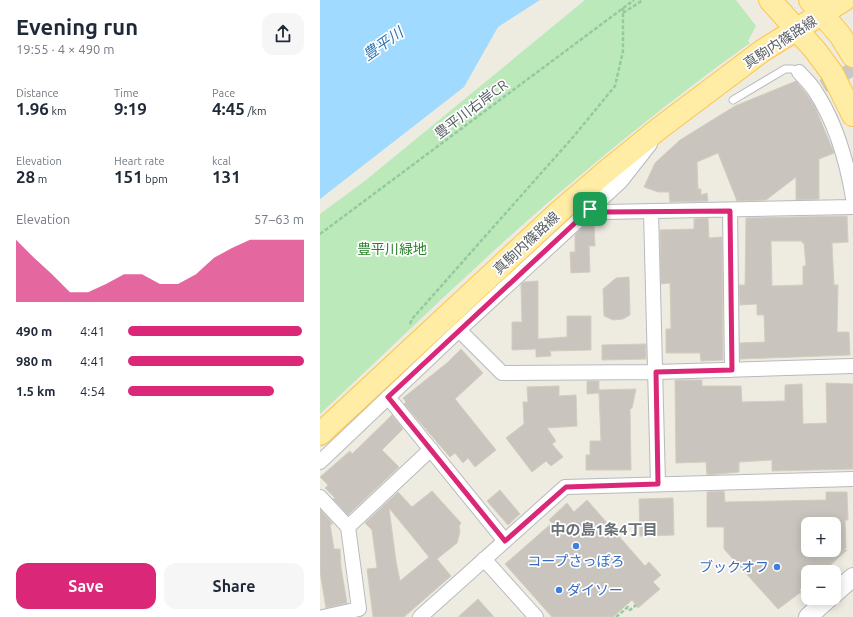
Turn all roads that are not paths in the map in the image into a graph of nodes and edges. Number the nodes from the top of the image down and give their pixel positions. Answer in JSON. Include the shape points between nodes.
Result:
{"nodes":[{"id":1,"x":844,"y":0,"type":"edge"},
{"id":2,"x":816,"y":7,"type":"edge"},
{"id":3,"x":783,"y":15,"type":"edge"},
{"id":4,"x":853,"y":56,"type":"edge"},
{"id":5,"x":799,"y":72,"type":"joint"},
{"id":6,"x":733,"y":100,"type":"dead end"},
{"id":7,"x":853,"y":115,"type":"edge"},
{"id":8,"x":661,"y":127,"type":"junction"},
{"id":9,"x":853,"y":198,"type":"edge"},
{"id":10,"x":853,"y":208,"type":"edge"},
{"id":11,"x":590,"y":209,"type":"junction"},
{"id":12,"x":730,"y":211,"type":"junction"},
{"id":13,"x":651,"y":212,"type":"junction"},
{"id":14,"x":459,"y":330,"type":"junction"},
{"id":15,"x":853,"y":366,"type":"edge"},
{"id":16,"x":732,"y":370,"type":"junction"},
{"id":17,"x":656,"y":372,"type":"junction"},
{"id":18,"x":388,"y":397,"type":"junction"},
{"id":19,"x":320,"y":434,"type":"edge"},
{"id":20,"x":431,"y":449,"type":"junction"},
{"id":21,"x":320,"y":462,"type":"edge"},
{"id":22,"x":853,"y":479,"type":"edge"},
{"id":23,"x":658,"y":484,"type":"junction"},
{"id":24,"x":320,"y":497,"type":"edge"},
{"id":25,"x":348,"y":527,"type":"junction"},
{"id":26,"x":505,"y":541,"type":"junction"},
{"id":27,"x":484,"y":559,"type":"junction"},
{"id":28,"x":853,"y":577,"type":"edge"},
{"id":29,"x":841,"y":588,"type":"edge"},
{"id":30,"x":821,"y":605,"type":"edge"},
{"id":31,"x":323,"y":617,"type":"edge"},
{"id":32,"x":420,"y":617,"type":"edge"},
{"id":33,"x":536,"y":617,"type":"edge"},
{"id":34,"x":808,"y":617,"type":"edge"}],
"edges":[{"from":1,"to":2,"type":"main road","name":"真駒内篠路線"},
{"from":2,"to":3,"type":"main road","name":"真駒内篠路線"},
{"from":2,"to":4,"type":"main road","via":[[840,35]]},
{"from":3,"to":7,"type":"main road","via":[[832,73]]},
{"from":3,"to":8,"type":"main road","name":"真駒内篠路線","via":[[762,52]]},
{"from":5,"to":6,"type":"lane","via":[[785,69]]},
{"from":5,"to":9,"type":"street","via":[[819,88],[842,151]]},
{"from":8,"to":11,"type":"street","via":[[621,181]]},
{"from":8,"to":19,"type":"main road","name":"真駒内篠路線","via":[[560,211]]},
{"from":10,"to":12,"type":"street"},
{"from":11,"to":13,"type":"street","via":[[606,212]]},
{"from":11,"to":14,"type":"street"},
{"from":12,"to":13,"type":"street"},
{"from":12,"to":16,"type":"street"},
{"from":13,"to":17,"type":"street"},
{"from":14,"to":17,"type":"street","via":[[502,373]]},
{"from":14,"to":18,"type":"street"},
{"from":15,"to":16,"type":"street"},
{"from":16,"to":17,"type":"street"},
{"from":17,"to":23,"type":"street"},
{"from":18,"to":20,"type":"street"},
{"from":18,"to":21,"type":"street"},
{"from":20,"to":25,"type":"street"},
{"from":20,"to":26,"type":"street"},
{"from":22,"to":23,"type":"street"},
{"from":23,"to":26,"type":"street","via":[[566,487]]},
{"from":24,"to":25,"type":"street"},
{"from":25,"to":31,"type":"street","via":[[359,609]]},
{"from":26,"to":27,"type":"street"},
{"from":27,"to":32,"type":"street"},
{"from":27,"to":33,"type":"street"},
{"from":28,"to":29,"type":"street"},
{"from":30,"to":34,"type":"street"}]}
